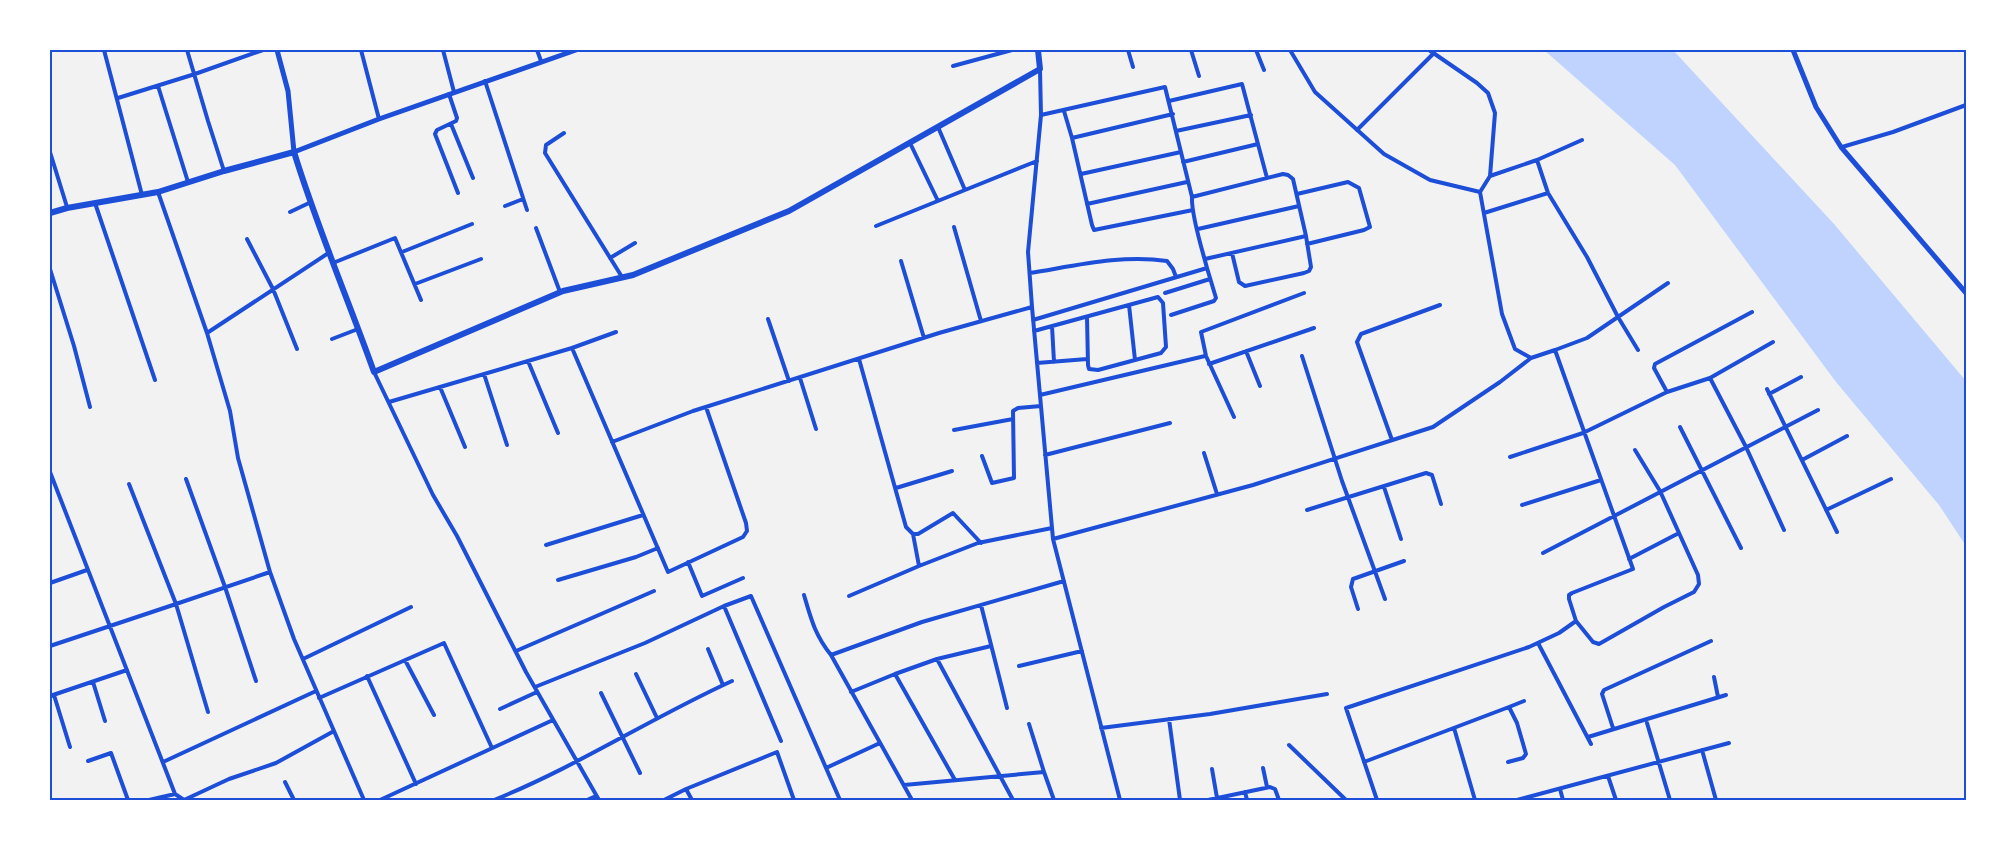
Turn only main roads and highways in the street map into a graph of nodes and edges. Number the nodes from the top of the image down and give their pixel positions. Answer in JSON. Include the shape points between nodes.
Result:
{"nodes":[{"id":1,"x":1038,"y":50,"type":"edge"},
{"id":2,"x":50,"y":213,"type":"edge"}],
"edges":[{"from":1,"to":2,"type":"main road","via":[[1040,69],[789,211],[633,275],[560,292],[374,372],[309,203],[294,152],[158,192]]}]}
